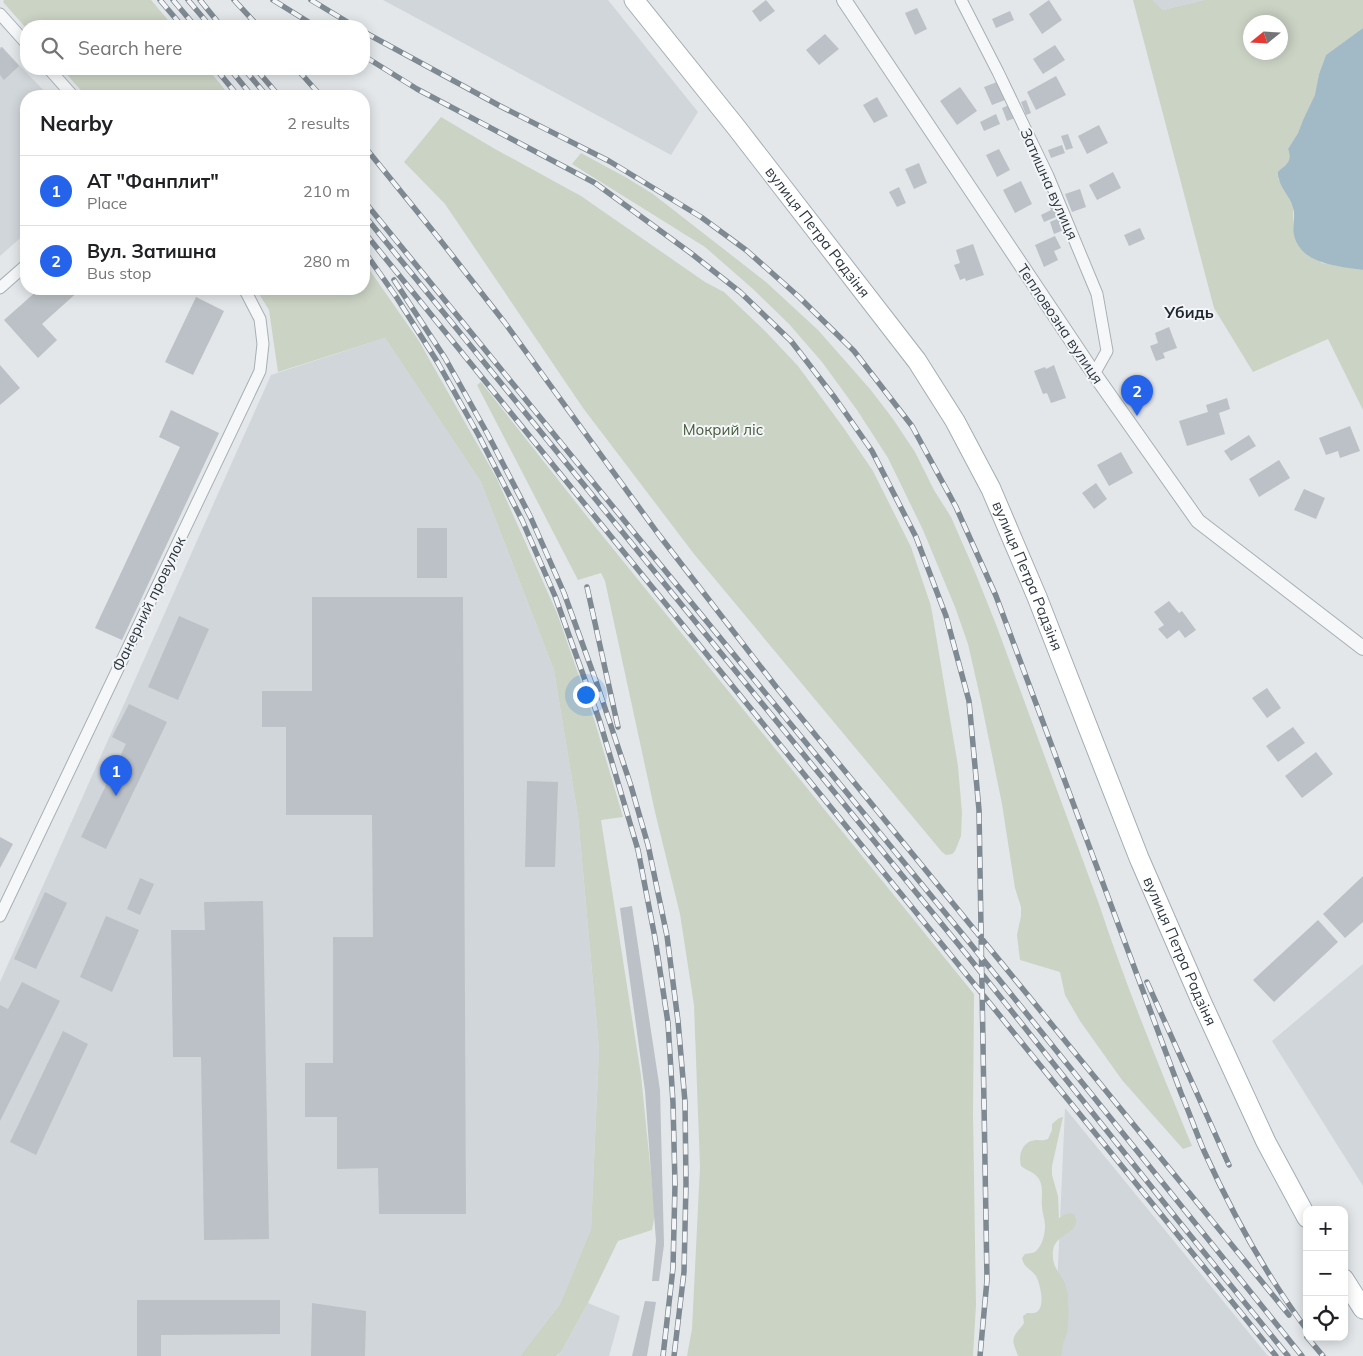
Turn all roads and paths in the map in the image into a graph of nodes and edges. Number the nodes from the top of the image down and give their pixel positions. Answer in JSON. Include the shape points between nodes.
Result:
{"nodes":[{"id":1,"x":634,"y":0,"type":"edge"},
{"id":2,"x":844,"y":0,"type":"edge"},
{"id":3,"x":961,"y":0,"type":"edge"},
{"id":4,"x":0,"y":14,"type":"edge"},
{"id":5,"x":20,"y":37,"type":"edge"},
{"id":6,"x":54,"y":75,"type":"edge"},
{"id":7,"x":68,"y":90,"type":"edge"},
{"id":8,"x":20,"y":270,"type":"edge"},
{"id":9,"x":0,"y":288,"type":"edge"},
{"id":10,"x":248,"y":295,"type":"edge"},
{"id":11,"x":1094,"y":374,"type":"junction"},
{"id":12,"x":1363,"y":648,"type":"edge"},
{"id":13,"x":0,"y":916,"type":"edge"},
{"id":14,"x":1303,"y":1211,"type":"edge"},
{"id":15,"x":1348,"y":1285,"type":"edge"},
{"id":16,"x":1363,"y":1309,"type":"edge"}],
"edges":[{"from":1,"to":14,"type":"main road","name":"вулиця Петра Радзіня","via":[[912,354],[955,420],[991,489],[1030,579],[1139,858],[1202,1003],[1266,1142]]},
{"from":2,"to":11,"type":"street","name":"Тепловозна вулиця"},
{"from":3,"to":11,"type":"street","name":"Затишна вулиця","via":[[1048,176],[1097,294],[1106,351]]},
{"from":4,"to":5,"type":"street"},
{"from":6,"to":7,"type":"street"},
{"from":8,"to":9,"type":"street"},
{"from":10,"to":13,"type":"street","name":"Фанерний провулок","via":[[260,319],[263,344],[260,371]]},
{"from":11,"to":12,"type":"street","name":"Тепловозна вулиця","via":[[1198,521]]},
{"from":15,"to":16,"type":"main road"}]}
